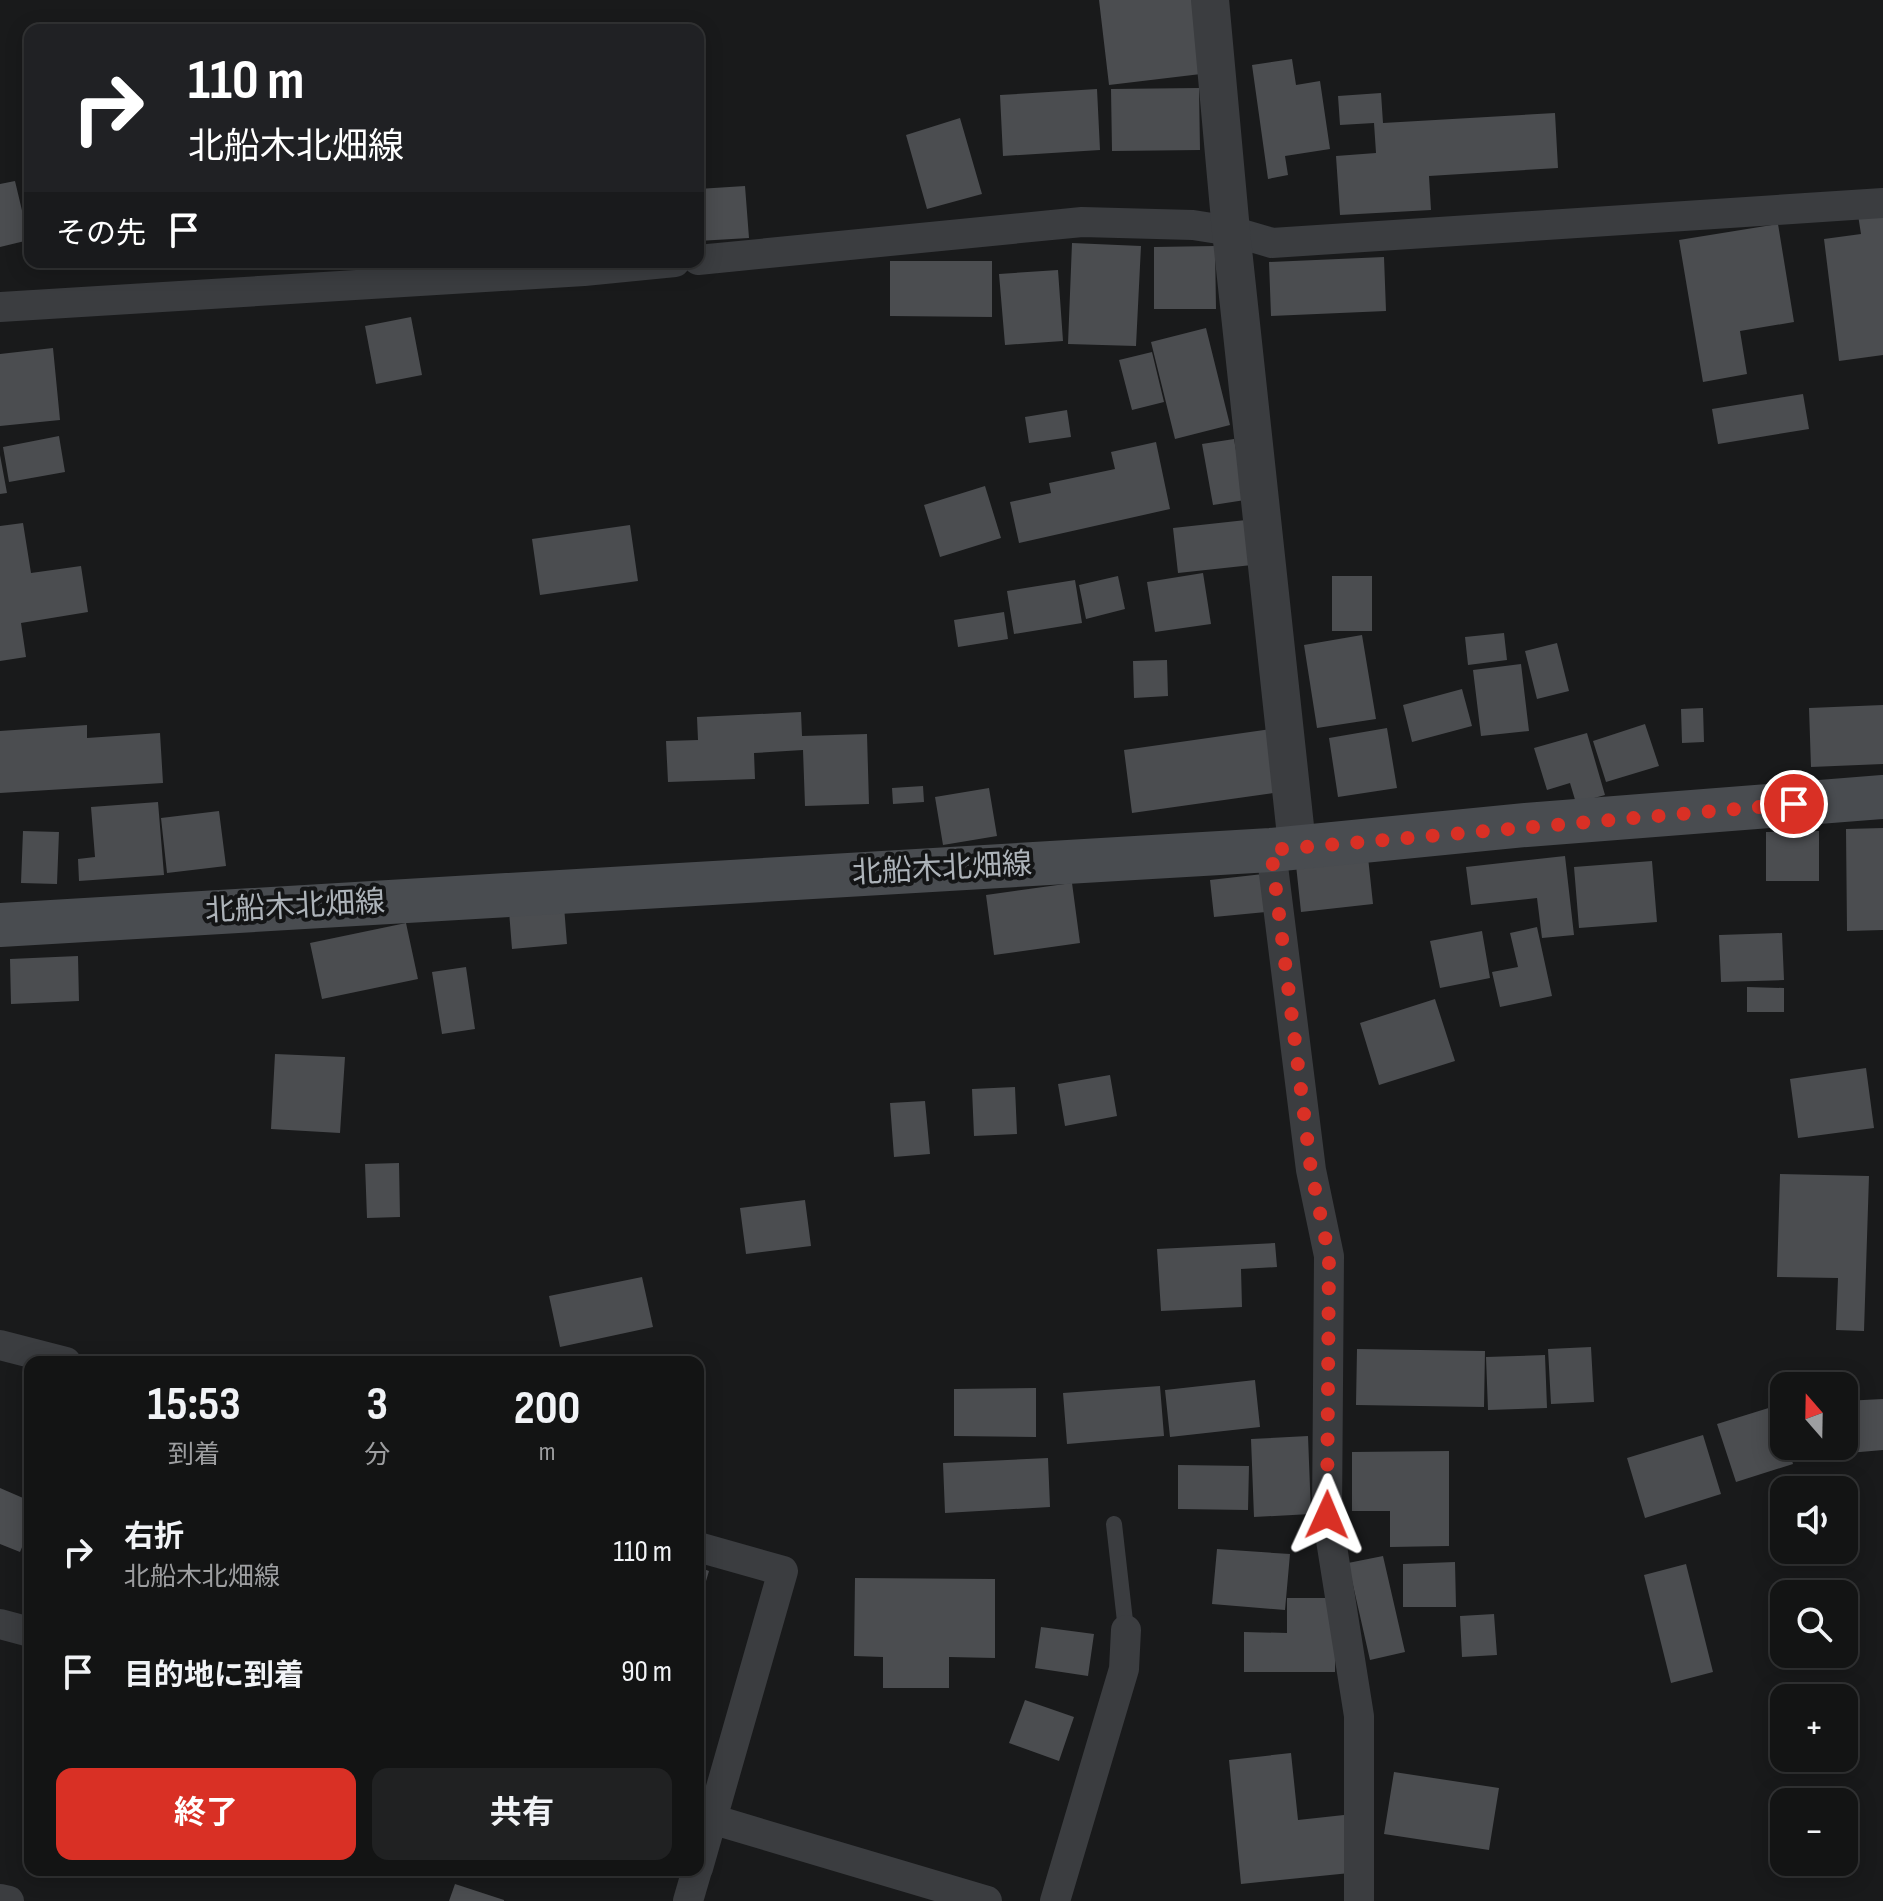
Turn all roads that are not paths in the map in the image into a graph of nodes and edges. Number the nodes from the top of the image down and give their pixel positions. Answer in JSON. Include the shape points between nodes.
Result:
{"nodes":[{"id":1,"x":1210,"y":0,"type":"edge"},
{"id":2,"x":1883,"y":203,"type":"edge"},
{"id":3,"x":1231,"y":231,"type":"junction"},
{"id":4,"x":704,"y":259,"type":"edge"},
{"id":5,"x":614,"y":268,"type":"edge"},
{"id":6,"x":0,"y":307,"type":"edge"},
{"id":7,"x":1883,"y":797,"type":"edge"},
{"id":8,"x":1284,"y":848,"type":"junction"},
{"id":9,"x":0,"y":925,"type":"edge"},
{"id":10,"x":0,"y":1343,"type":"edge"},
{"id":11,"x":45,"y":1356,"type":"edge"},
{"id":12,"x":1114,"y":1524,"type":"dead end"},
{"id":13,"x":704,"y":1549,"type":"edge"},
{"id":14,"x":0,"y":1624,"type":"edge"},
{"id":15,"x":24,"y":1630,"type":"edge"},
{"id":16,"x":1126,"y":1630,"type":"joint"},
{"id":17,"x":705,"y":1817,"type":"edge"},
{"id":18,"x":696,"y":1876,"type":"edge"},
{"id":19,"x":0,"y":1899,"type":"edge"},
{"id":20,"x":9,"y":1901,"type":"edge"},
{"id":21,"x":688,"y":1901,"type":"edge"},
{"id":22,"x":987,"y":1901,"type":"edge"},
{"id":23,"x":1055,"y":1901,"type":"edge"},
{"id":24,"x":1359,"y":1901,"type":"edge"}],
"edges":[{"from":1,"to":3,"type":"street"},
{"from":2,"to":3,"type":"street","via":[[1272,243]]},
{"from":3,"to":4,"type":"street","via":[[1082,222]]},
{"from":3,"to":8,"type":"street"},
{"from":5,"to":6,"type":"street"},
{"from":7,"to":8,"type":"main road","name":"北船木北畑線"},
{"from":8,"to":9,"type":"main road","name":"北船木北畑線"},
{"from":8,"to":24,"type":"street","via":[[1311,1170],[1329,1256],[1327,1515],[1359,1716]]},
{"from":10,"to":11,"type":"street"},
{"from":12,"to":16,"type":"lane"},
{"from":13,"to":17,"type":"street","via":[[783,1571]]},
{"from":14,"to":15,"type":"street"},
{"from":16,"to":23,"type":"street","via":[[1124,1669]]},
{"from":17,"to":22,"type":"street"},
{"from":18,"to":21,"type":"street"},
{"from":19,"to":20,"type":"street"}]}
